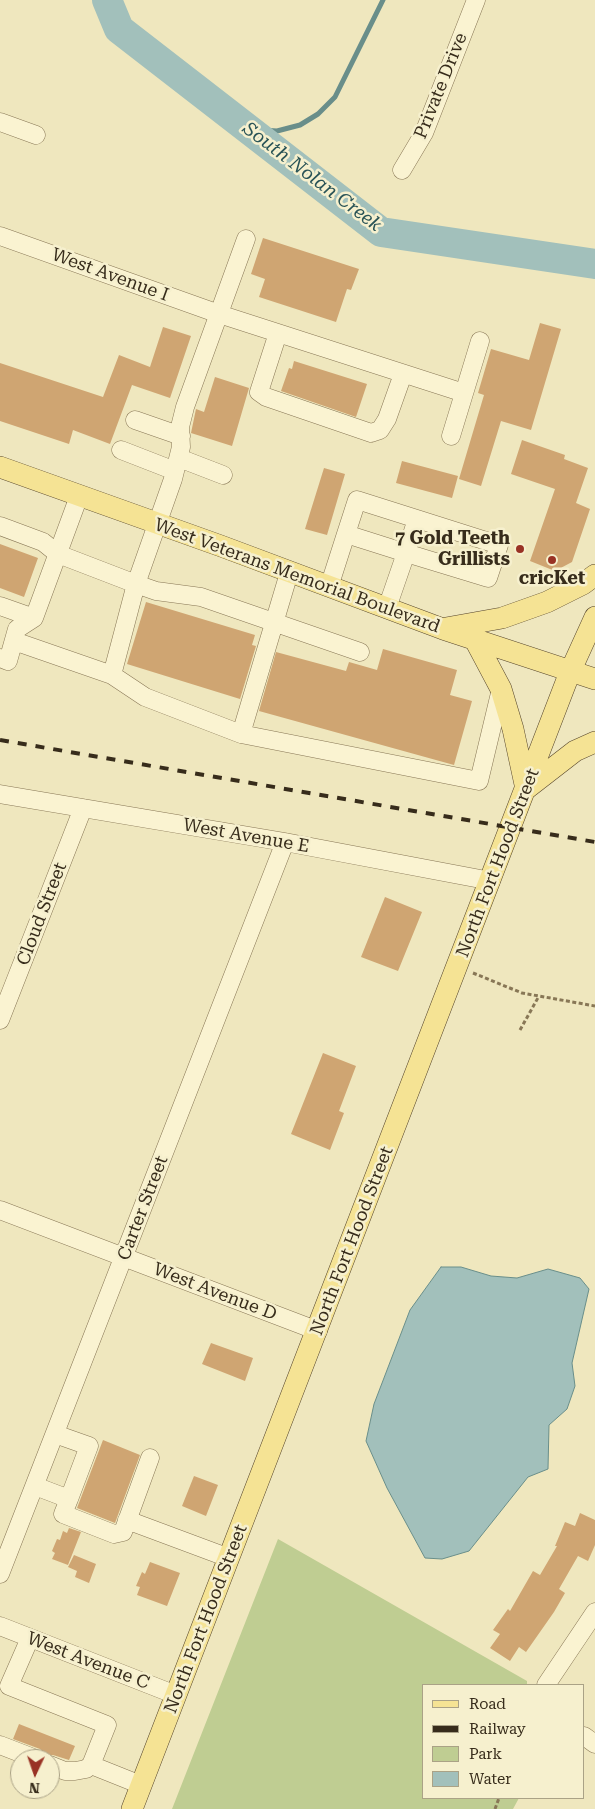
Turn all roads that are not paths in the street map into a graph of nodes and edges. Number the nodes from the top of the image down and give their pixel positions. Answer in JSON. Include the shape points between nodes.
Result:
{"nodes":[{"id":1,"x":476,"y":0,"type":"edge"},
{"id":2,"x":0,"y":122,"type":"edge"},
{"id":3,"x":36,"y":135,"type":"dead end"},
{"id":4,"x":402,"y":170,"type":"dead end"},
{"id":5,"x":0,"y":236,"type":"edge"},
{"id":6,"x":246,"y":239,"type":"dead end"},
{"id":7,"x":220,"y":314,"type":"junction"},
{"id":8,"x":278,"y":333,"type":"junction"},
{"id":9,"x":480,"y":342,"type":"dead end"},
{"id":10,"x":403,"y":374,"type":"junction"},
{"id":11,"x":464,"y":393,"type":"junction"},
{"id":12,"x":135,"y":420,"type":"dead end"},
{"id":13,"x":181,"y":436,"type":"junction"},
{"id":14,"x":451,"y":436,"type":"dead end"},
{"id":15,"x":121,"y":450,"type":"dead end"},
{"id":16,"x":177,"y":464,"type":"junction"},
{"id":17,"x":0,"y":467,"type":"edge"},
{"id":18,"x":223,"y":475,"type":"dead end"},
{"id":19,"x":79,"y":496,"type":"junction"},
{"id":20,"x":417,"y":519,"type":"junction"},
{"id":21,"x":156,"y":524,"type":"junction"},
{"id":22,"x":0,"y":526,"type":"edge"},
{"id":23,"x":346,"y":534,"type":"junction"},
{"id":24,"x":406,"y":553,"type":"junction"},
{"id":25,"x":58,"y":554,"type":"junction"},
{"id":26,"x":289,"y":572,"type":"junction"},
{"id":27,"x":595,"y":575,"type":"edge"},
{"id":28,"x":136,"y":584,"type":"junction"},
{"id":29,"x":329,"y":587,"type":"junction"},
{"id":30,"x":0,"y":606,"type":"edge"},
{"id":31,"x":387,"y":608,"type":"junction"},
{"id":32,"x":595,"y":617,"type":"edge"},
{"id":33,"x":34,"y":618,"type":"junction"},
{"id":34,"x":273,"y":622,"type":"junction"},
{"id":35,"x":443,"y":629,"type":"junction"},
{"id":36,"x":475,"y":640,"type":"junction"},
{"id":37,"x":14,"y":642,"type":"junction"},
{"id":38,"x":360,"y":652,"type":"dead end"},
{"id":39,"x":0,"y":658,"type":"edge"},
{"id":40,"x":570,"y":672,"type":"junction"},
{"id":41,"x":112,"y":675,"type":"junction"},
{"id":42,"x":595,"y":679,"type":"edge"},
{"id":43,"x":501,"y":689,"type":"junction"},
{"id":44,"x":241,"y":734,"type":"junction"},
{"id":45,"x":595,"y":742,"type":"edge"},
{"id":46,"x":526,"y":789,"type":"junction"},
{"id":47,"x":0,"y":794,"type":"edge"},
{"id":48,"x":83,"y":808,"type":"junction"},
{"id":49,"x":286,"y":842,"type":"junction"},
{"id":50,"x":491,"y":881,"type":"junction"},
{"id":51,"x":0,"y":1020,"type":"edge"},
{"id":52,"x":0,"y":1210,"type":"edge"},
{"id":53,"x":125,"y":1257,"type":"junction"},
{"id":54,"x":318,"y":1331,"type":"junction"},
{"id":55,"x":55,"y":1434,"type":"junction"},
{"id":56,"x":150,"y":1458,"type":"dead end"},
{"id":57,"x":35,"y":1486,"type":"junction"},
{"id":58,"x":69,"y":1499,"type":"junction"},
{"id":59,"x":127,"y":1520,"type":"junction"},
{"id":60,"x":230,"y":1558,"type":"junction"},
{"id":61,"x":0,"y":1574,"type":"edge"},
{"id":62,"x":595,"y":1612,"type":"edge"},
{"id":63,"x":0,"y":1626,"type":"edge"},
{"id":64,"x":30,"y":1638,"type":"junction"},
{"id":65,"x":547,"y":1684,"type":"edge"},
{"id":66,"x":4,"y":1687,"type":"edge"},
{"id":67,"x":176,"y":1695,"type":"junction"},
{"id":68,"x":91,"y":1765,"type":"junction"},
{"id":69,"x":60,"y":1769,"type":"edge"},
{"id":70,"x":141,"y":1785,"type":"junction"},
{"id":71,"x":132,"y":1809,"type":"edge"}],
"edges":[{"from":1,"to":4,"type":"street","name":"Private Drive","via":[[424,133]]},
{"from":2,"to":3,"type":"street"},
{"from":5,"to":7,"type":"street","name":"West Avenue I"},
{"from":6,"to":7,"type":"street"},
{"from":7,"to":8,"type":"street","name":"West Avenue I"},
{"from":7,"to":13,"type":"street","via":[[185,407]]},
{"from":8,"to":10,"type":"street","name":"West Avenue I"},
{"from":8,"to":10,"type":"street","via":[[259,392],[371,432],[380,430],[387,418]]},
{"from":9,"to":11,"type":"street"},
{"from":10,"to":11,"type":"street","name":"West Avenue I"},
{"from":11,"to":14,"type":"street"},
{"from":12,"to":13,"type":"street"},
{"from":13,"to":16,"type":"street"},
{"from":15,"to":16,"type":"street"},
{"from":16,"to":18,"type":"street"},
{"from":16,"to":21,"type":"street"},
{"from":17,"to":19,"type":"main road","name":"West Veterans Memorial Boulevard"},
{"from":19,"to":21,"type":"main road","name":"West Veterans Memorial Boulevard"},
{"from":19,"to":25,"type":"street"},
{"from":20,"to":23,"type":"street","via":[[357,500]]},
{"from":20,"to":24,"type":"street"},
{"from":20,"to":24,"type":"street","via":[[499,545],[488,578]]},
{"from":21,"to":26,"type":"main road","name":"West Veterans Memorial Boulevard"},
{"from":21,"to":28,"type":"street"},
{"from":22,"to":25,"type":"street","via":[[43,542]]},
{"from":23,"to":24,"type":"street"},
{"from":23,"to":29,"type":"street"},
{"from":24,"to":31,"type":"street"},
{"from":25,"to":28,"type":"street"},
{"from":25,"to":33,"type":"street"},
{"from":26,"to":29,"type":"main road","name":"West Veterans Memorial Boulevard"},
{"from":26,"to":34,"type":"street"},
{"from":27,"to":35,"type":"main road","via":[[547,602],[502,618]]},
{"from":28,"to":34,"type":"street","via":[[156,591],[201,597]]},
{"from":28,"to":41,"type":"street"},
{"from":29,"to":31,"type":"main road","name":"West Veterans Memorial Boulevard"},
{"from":30,"to":33,"type":"street"},
{"from":31,"to":35,"type":"main road","name":"West Veterans Memorial Boulevard"},
{"from":32,"to":40,"type":"main road","name":"North Fort Hood Street"},
{"from":33,"to":37,"type":"street","via":[[17,629]]},
{"from":34,"to":38,"type":"street"},
{"from":34,"to":44,"type":"street"},
{"from":35,"to":36,"type":"main road","name":"West Veterans Memorial Boulevard"},
{"from":36,"to":40,"type":"main road","name":"West Veterans Memorial Boulevard"},
{"from":36,"to":43,"type":"main road"},
{"from":37,"to":39,"type":"street","via":[[8,661]]},
{"from":37,"to":41,"type":"street"},
{"from":40,"to":42,"type":"main road","name":"West Veterans Memorial Boulevard"},
{"from":40,"to":46,"type":"main road","name":"North Fort Hood Street"},
{"from":41,"to":44,"type":"street","via":[[145,697]]},
{"from":43,"to":44,"type":"street","via":[[479,781]]},
{"from":43,"to":46,"type":"main road","via":[[514,729]]},
{"from":45,"to":46,"type":"main road","via":[[575,751]]},
{"from":46,"to":50,"type":"main road","name":"North Fort Hood Street"},
{"from":47,"to":48,"type":"street","name":"West Avenue E"},
{"from":48,"to":49,"type":"street","name":"West Avenue E"},
{"from":48,"to":51,"type":"street","name":"Cloud Street"},
{"from":49,"to":50,"type":"street","name":"West Avenue E"},
{"from":49,"to":53,"type":"street","name":"Carter Street"},
{"from":50,"to":54,"type":"main road","name":"North Fort Hood Street"},
{"from":52,"to":53,"type":"street","name":"West Avenue D"},
{"from":53,"to":54,"type":"street","name":"West Avenue D"},
{"from":53,"to":55,"type":"street","name":"Carter Street"},
{"from":54,"to":60,"type":"main road","name":"North Fort Hood Street"},
{"from":55,"to":57,"type":"street","name":"Carter Street"},
{"from":55,"to":58,"type":"street","via":[[89,1446]]},
{"from":56,"to":59,"type":"street"},
{"from":57,"to":58,"type":"street"},
{"from":57,"to":61,"type":"street","name":"Carter Street"},
{"from":58,"to":59,"type":"street","via":[[63,1514],[114,1534],[122,1532]]},
{"from":59,"to":60,"type":"street"},
{"from":60,"to":67,"type":"main road","name":"North Fort Hood Street"},
{"from":62,"to":65,"type":"street"},
{"from":63,"to":64,"type":"street","name":"West Avenue C"},
{"from":64,"to":66,"type":"street"},
{"from":64,"to":67,"type":"street","name":"West Avenue C"},
{"from":66,"to":68,"type":"street","via":[[107,1725]]},
{"from":67,"to":70,"type":"main road","name":"North Fort Hood Street"},
{"from":68,"to":69,"type":"street","via":[[75,1771]]},
{"from":68,"to":70,"type":"street"},
{"from":70,"to":71,"type":"main road","name":"North Fort Hood Street"}]}
